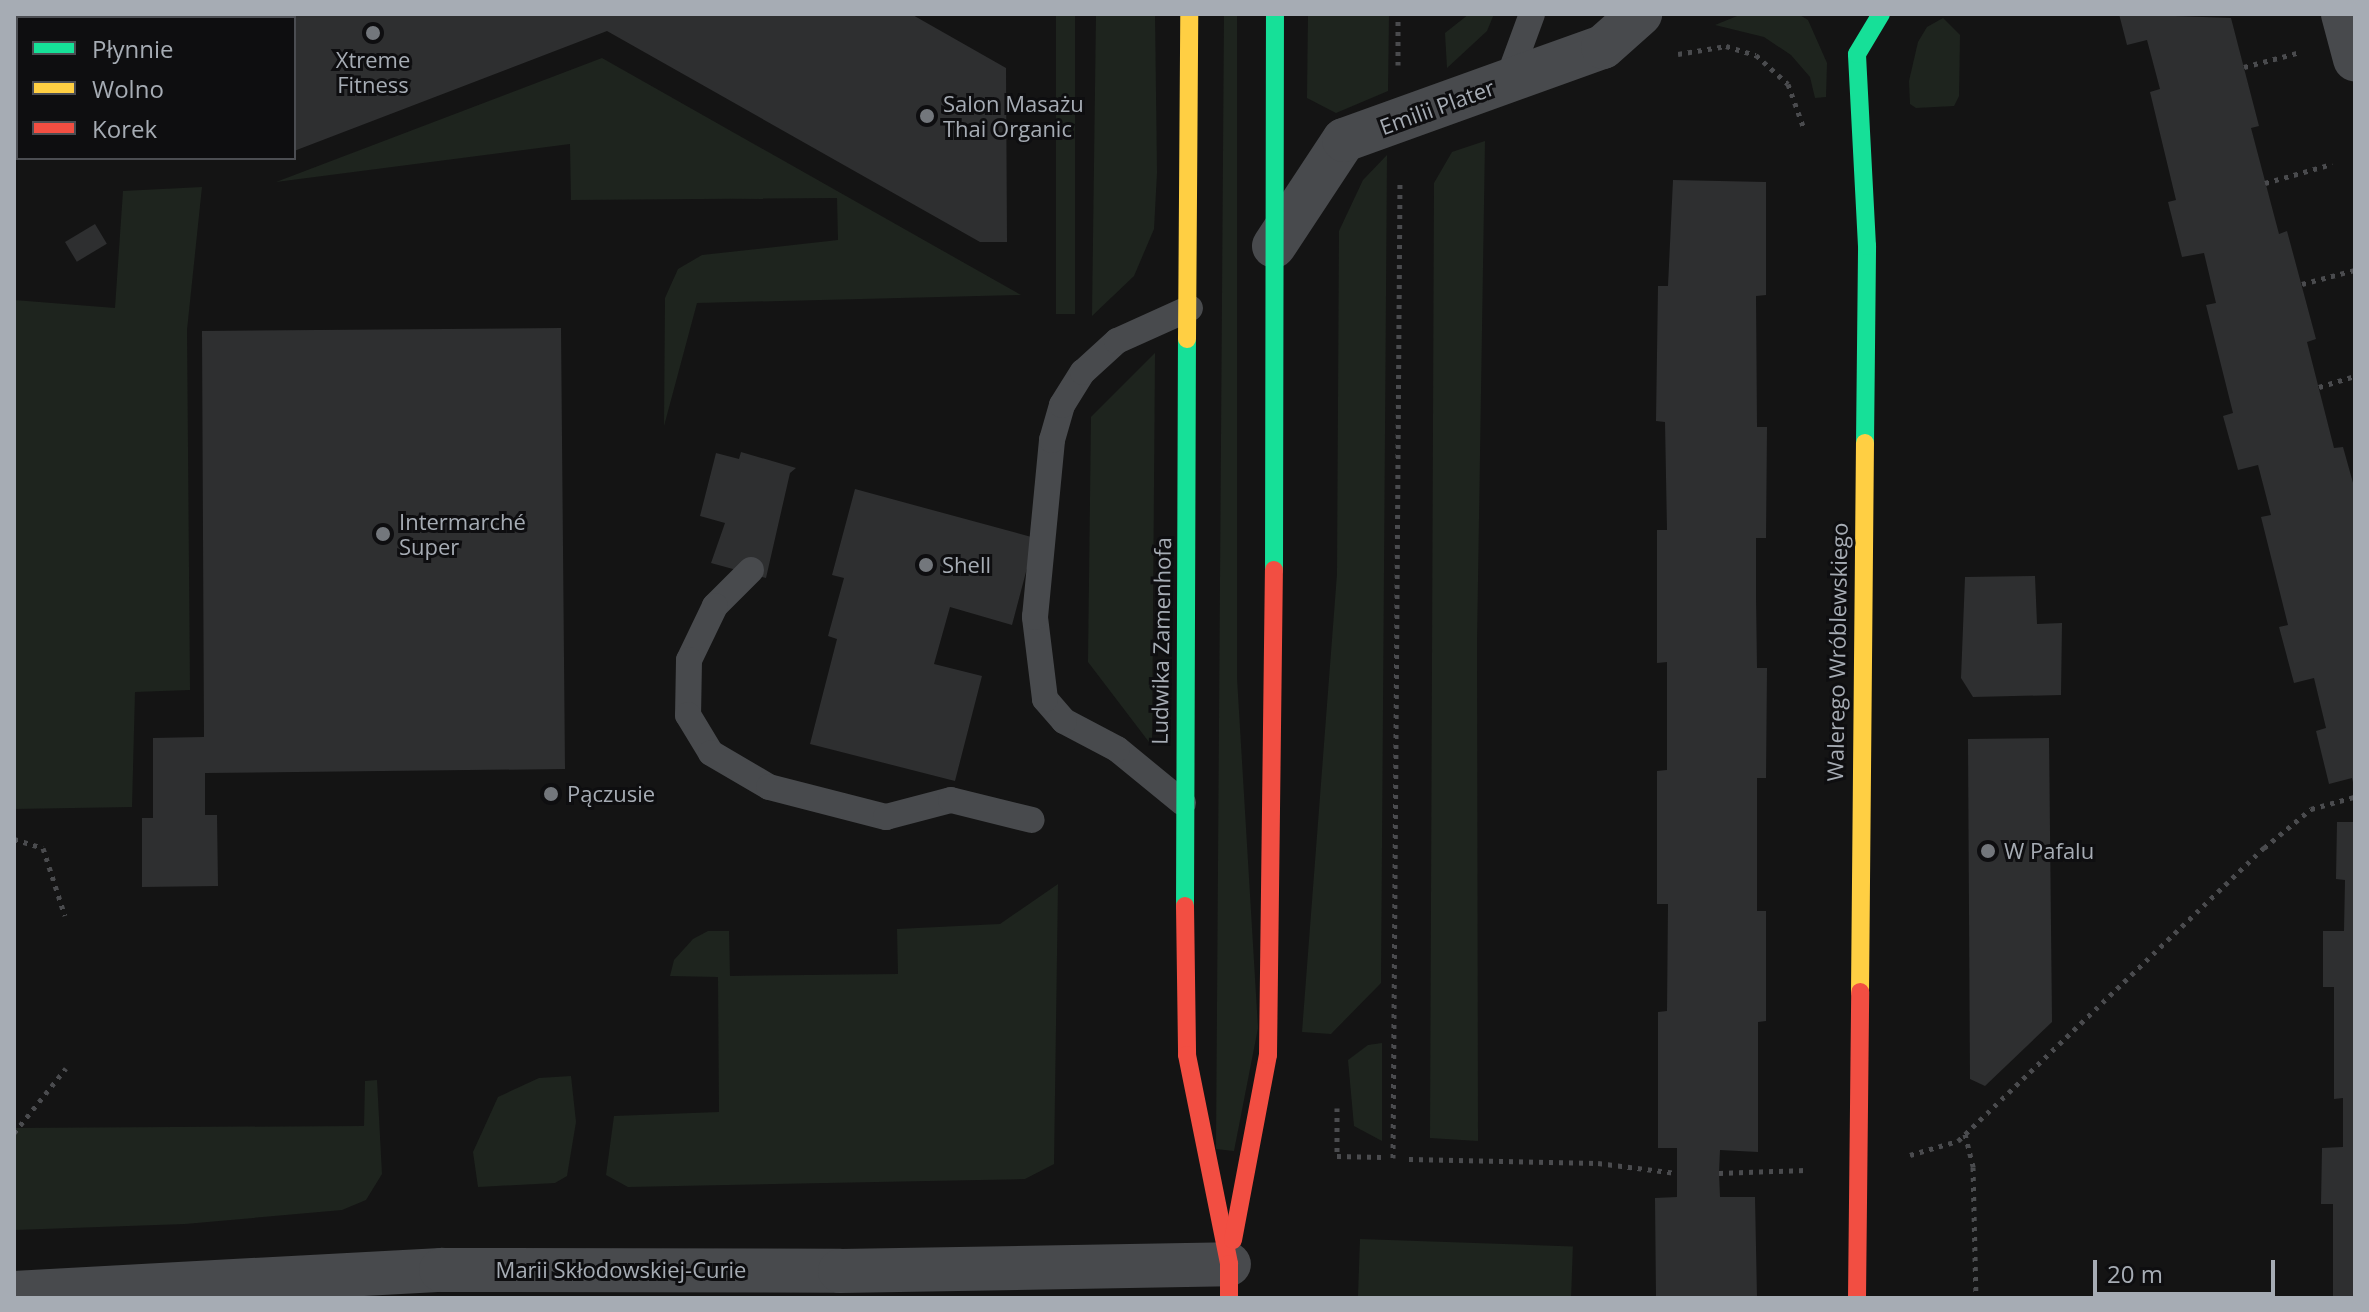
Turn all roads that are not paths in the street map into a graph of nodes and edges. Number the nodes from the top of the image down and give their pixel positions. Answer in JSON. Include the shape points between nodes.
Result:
{"nodes":[{"id":1,"x":1189,"y":14,"type":"edge"},
{"id":2,"x":1275,"y":14,"type":"edge"},
{"id":3,"x":1532,"y":14,"type":"edge"},
{"id":4,"x":1640,"y":14,"type":"edge"},
{"id":5,"x":1881,"y":14,"type":"edge"},
{"id":6,"x":2343,"y":14,"type":"edge"},
{"id":7,"x":2355,"y":59,"type":"edge"},
{"id":8,"x":1507,"y":82,"type":"junction"},
{"id":9,"x":1274,"y":246,"type":"junction"},
{"id":10,"x":1190,"y":308,"type":"junction"},
{"id":11,"x":751,"y":570,"type":"dead end"},
{"id":12,"x":1183,"y":803,"type":"junction"},
{"id":13,"x":1032,"y":820,"type":"dead end"},
{"id":14,"x":1229,"y":1281,"type":"edge"},
{"id":15,"x":441,"y":1284,"type":"edge"},
{"id":16,"x":14,"y":1293,"type":"edge"},
{"id":17,"x":1857,"y":1298,"type":"edge"}],
"edges":[{"from":1,"to":10,"type":"main road","name":"Ludwika Zamenhofa"},
{"from":2,"to":9,"type":"main road"},
{"from":3,"to":8,"type":"lane"},
{"from":4,"to":8,"type":"street","name":"Emilii Plater","via":[[1603,47]]},
{"from":5,"to":17,"type":"main road","name":"Walerego Wróblewskiego","via":[[1857,54],[1867,246]]},
{"from":6,"to":7,"type":"street"},
{"from":8,"to":9,"type":"street","name":"Emilii Plater","via":[[1344,140]]},
{"from":9,"to":14,"type":"main road","via":[[1274,840],[1268,1055]]},
{"from":10,"to":12,"type":"main road","name":"Ludwika Zamenhofa"},
{"from":10,"to":12,"type":"lane","via":[[1117,341],[1083,372],[1062,405],[1052,440],[1035,617],[1045,699],[1064,721],[1126,755]]},
{"from":11,"to":13,"type":"lane","via":[[715,606],[689,660],[688,715],[711,753],[769,787],[886,817],[951,800]]},
{"from":12,"to":14,"type":"main road","name":"Ludwika Zamenhofa","via":[[1187,1055]]},
{"from":14,"to":15,"type":"street","name":"Marii Skłodowskiej-Curie","via":[[840,1271]]},
{"from":15,"to":16,"type":"street","name":"Marii Skłodowskiej-Curie"}]}
